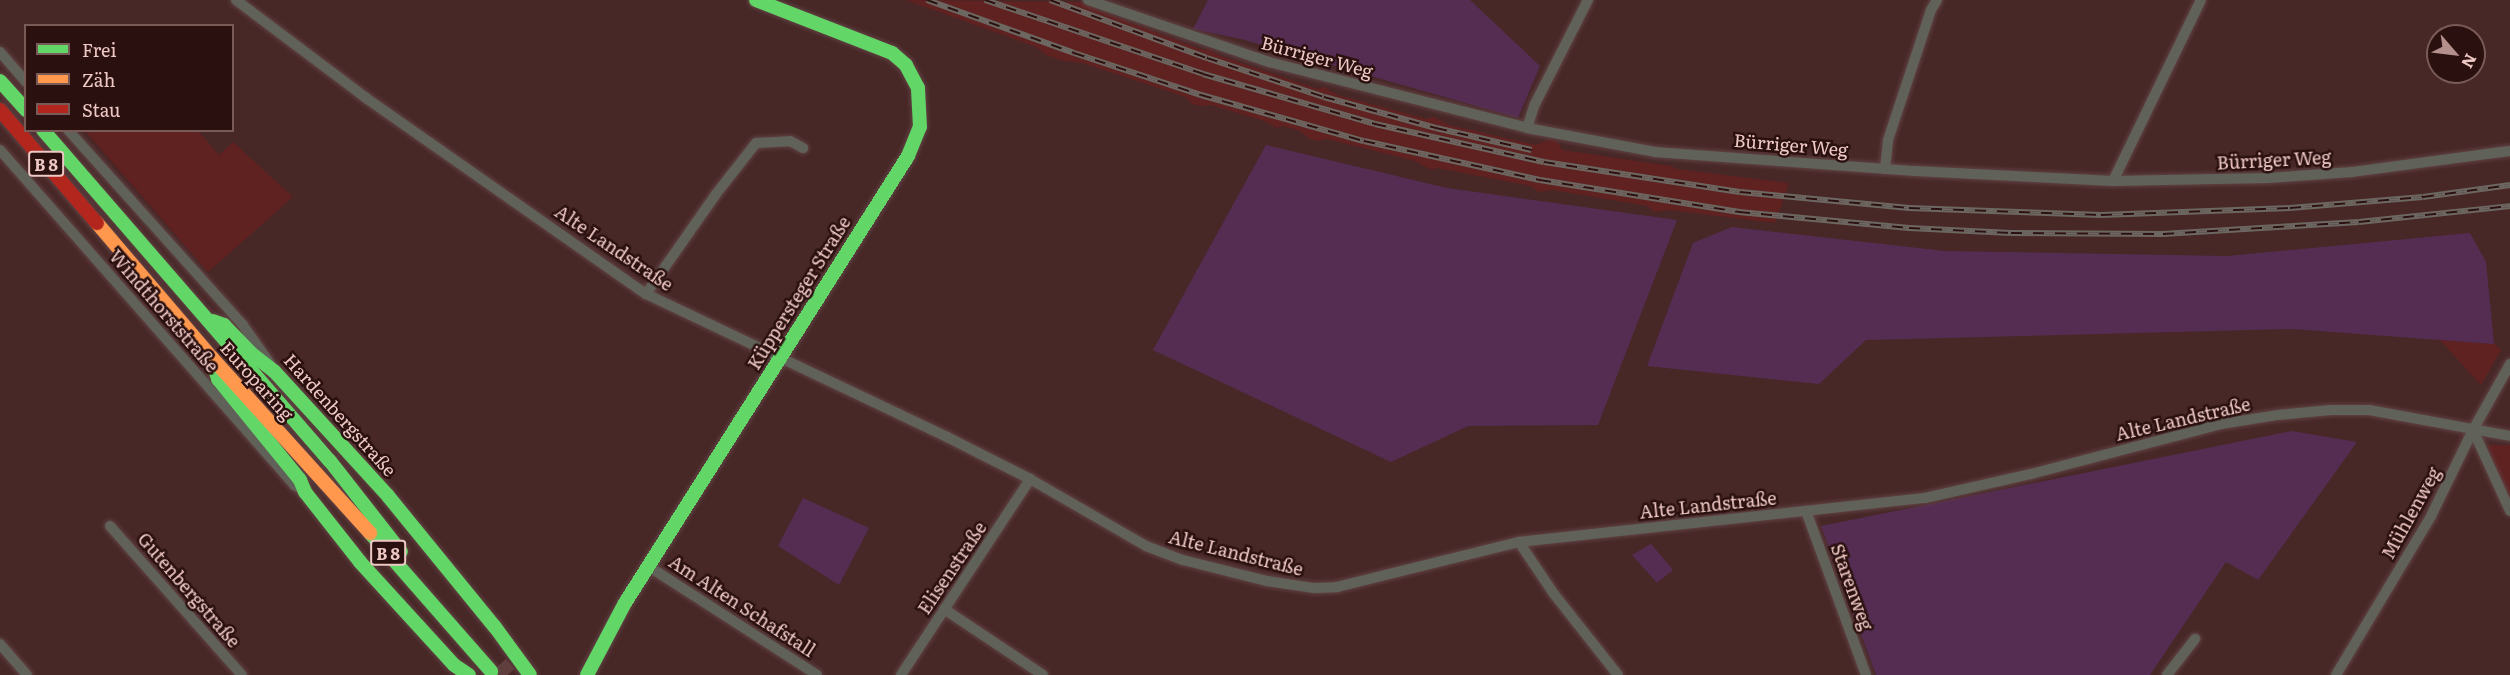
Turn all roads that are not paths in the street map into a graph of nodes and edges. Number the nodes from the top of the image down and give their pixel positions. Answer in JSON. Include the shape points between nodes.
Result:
{"nodes":[{"id":1,"x":236,"y":0,"type":"edge"},
{"id":2,"x":756,"y":0,"type":"edge"},
{"id":3,"x":1088,"y":0,"type":"edge"},
{"id":4,"x":1588,"y":0,"type":"edge"},
{"id":5,"x":1937,"y":0,"type":"edge"},
{"id":6,"x":2201,"y":0,"type":"edge"},
{"id":7,"x":0,"y":52,"type":"edge"},
{"id":8,"x":24,"y":80,"type":"edge"},
{"id":9,"x":0,"y":81,"type":"edge"},
{"id":10,"x":24,"y":108,"type":"edge"},
{"id":11,"x":0,"y":110,"type":"edge"},
{"id":12,"x":1527,"y":128,"type":"junction"},
{"id":13,"x":45,"y":132,"type":"edge"},
{"id":14,"x":70,"y":132,"type":"edge"},
{"id":15,"x":803,"y":148,"type":"dead end"},
{"id":16,"x":0,"y":150,"type":"edge"},
{"id":17,"x":2510,"y":151,"type":"edge"},
{"id":18,"x":1885,"y":169,"type":"junction"},
{"id":19,"x":2114,"y":181,"type":"junction"},
{"id":20,"x":646,"y":294,"type":"junction"},
{"id":21,"x":205,"y":317,"type":"junction"},
{"id":22,"x":780,"y":357,"type":"junction"},
{"id":23,"x":212,"y":358,"type":"junction"},
{"id":24,"x":2510,"y":364,"type":"edge"},
{"id":25,"x":274,"y":371,"type":"junction"},
{"id":26,"x":2473,"y":430,"type":"junction"},
{"id":27,"x":2510,"y":436,"type":"edge"},
{"id":28,"x":1030,"y":479,"type":"junction"},
{"id":29,"x":305,"y":492,"type":"junction"},
{"id":30,"x":1806,"y":511,"type":"junction"},
{"id":31,"x":2510,"y":511,"type":"edge"},
{"id":32,"x":111,"y":526,"type":"dead end"},
{"id":33,"x":1519,"y":542,"type":"junction"},
{"id":34,"x":648,"y":566,"type":"junction"},
{"id":35,"x":944,"y":609,"type":"junction"},
{"id":36,"x":2195,"y":639,"type":"dead end"},
{"id":37,"x":0,"y":644,"type":"edge"},
{"id":38,"x":27,"y":675,"type":"edge"},
{"id":39,"x":242,"y":675,"type":"edge"},
{"id":40,"x":469,"y":675,"type":"edge"},
{"id":41,"x":530,"y":675,"type":"edge"},
{"id":42,"x":587,"y":675,"type":"edge"},
{"id":43,"x":817,"y":675,"type":"edge"},
{"id":44,"x":900,"y":675,"type":"edge"},
{"id":45,"x":1043,"y":675,"type":"edge"},
{"id":46,"x":1618,"y":675,"type":"edge"},
{"id":47,"x":1866,"y":675,"type":"edge"},
{"id":48,"x":2167,"y":675,"type":"edge"},
{"id":49,"x":2336,"y":675,"type":"edge"}],
"edges":[{"from":1,"to":20,"type":"street","name":"Alte Landstraße","via":[[366,98]]},
{"from":2,"to":22,"type":"main road","name":"Küppersteger Straße","via":[[892,53],[912,75],[921,106],[920,127],[908,156]]},
{"from":3,"to":12,"type":"street","name":"Bürriger Weg","via":[[1269,62]]},
{"from":4,"to":12,"type":"street","via":[[1535,104]]},
{"from":5,"to":18,"type":"street","via":[[1888,140]]},
{"from":6,"to":19,"type":"street"},
{"from":7,"to":8,"type":"street"},
{"from":9,"to":10,"type":"main road"},
{"from":11,"to":23,"type":"main road","name":"Europaring","number":"B 8"},
{"from":12,"to":18,"type":"street","name":"Bürriger Weg","via":[[1655,152]]},
{"from":13,"to":21,"type":"main road","name":"Europaring","number":"B 8"},
{"from":14,"to":25,"type":"street","name":"Hardenbergstraße","via":[[242,324]]},
{"from":15,"to":20,"type":"street","via":[[790,141],[756,143]]},
{"from":16,"to":29,"type":"street","name":"Windthorststraße","via":[[294,485]]},
{"from":17,"to":19,"type":"street","name":"Bürriger Weg","via":[[2279,178]]},
{"from":18,"to":19,"type":"street","name":"Bürriger Weg"},
{"from":20,"to":22,"type":"street","name":"Alte Landstraße"},
{"from":21,"to":23,"type":"main road","name":"Europaring","number":"B 8","via":[[330,461],[495,668]]},
{"from":21,"to":25,"type":"main road","name":"Europaring","via":[[224,325]]},
{"from":22,"to":28,"type":"street","name":"Alte Landstraße"},
{"from":22,"to":34,"type":"main road","name":"Küppersteger Straße"},
{"from":23,"to":29,"type":"main road","name":"Windthorststraße","via":[[218,379],[300,480]]},
{"from":24,"to":26,"type":"street","name":"Mühlenweg"},
{"from":25,"to":41,"type":"main road","name":"Hardenbergstraße","via":[[388,496]]},
{"from":26,"to":27,"type":"street","name":"Alte Landstraße"},
{"from":26,"to":30,"type":"street","name":"Alte Landstraße","via":[[2369,410],[2278,415],[2221,424],[1925,498]]},
{"from":26,"to":31,"type":"street"},
{"from":26,"to":49,"type":"street","name":"Mühlenweg","via":[[2431,516]]},
{"from":28,"to":33,"type":"street","name":"Alte Landstraße","via":[[1146,546],[1184,560],[1314,588],[1337,587]]},
{"from":28,"to":35,"type":"street","name":"Elisenstraße"},
{"from":29,"to":40,"type":"main road","name":"Windthorststraße","via":[[360,562],[454,665]]},
{"from":30,"to":33,"type":"street","name":"Alte Landstraße"},
{"from":30,"to":47,"type":"street","name":"Starenweg"},
{"from":32,"to":39,"type":"street","name":"Gutenbergstraße"},
{"from":33,"to":46,"type":"street"},
{"from":34,"to":42,"type":"main road","name":"Küppersteger Straße"},
{"from":34,"to":43,"type":"street","name":"Am Alten Schafstall"},
{"from":35,"to":44,"type":"street","name":"Elisenstraße"},
{"from":35,"to":45,"type":"street"},
{"from":36,"to":48,"type":"street"},
{"from":37,"to":38,"type":"street"}]}
